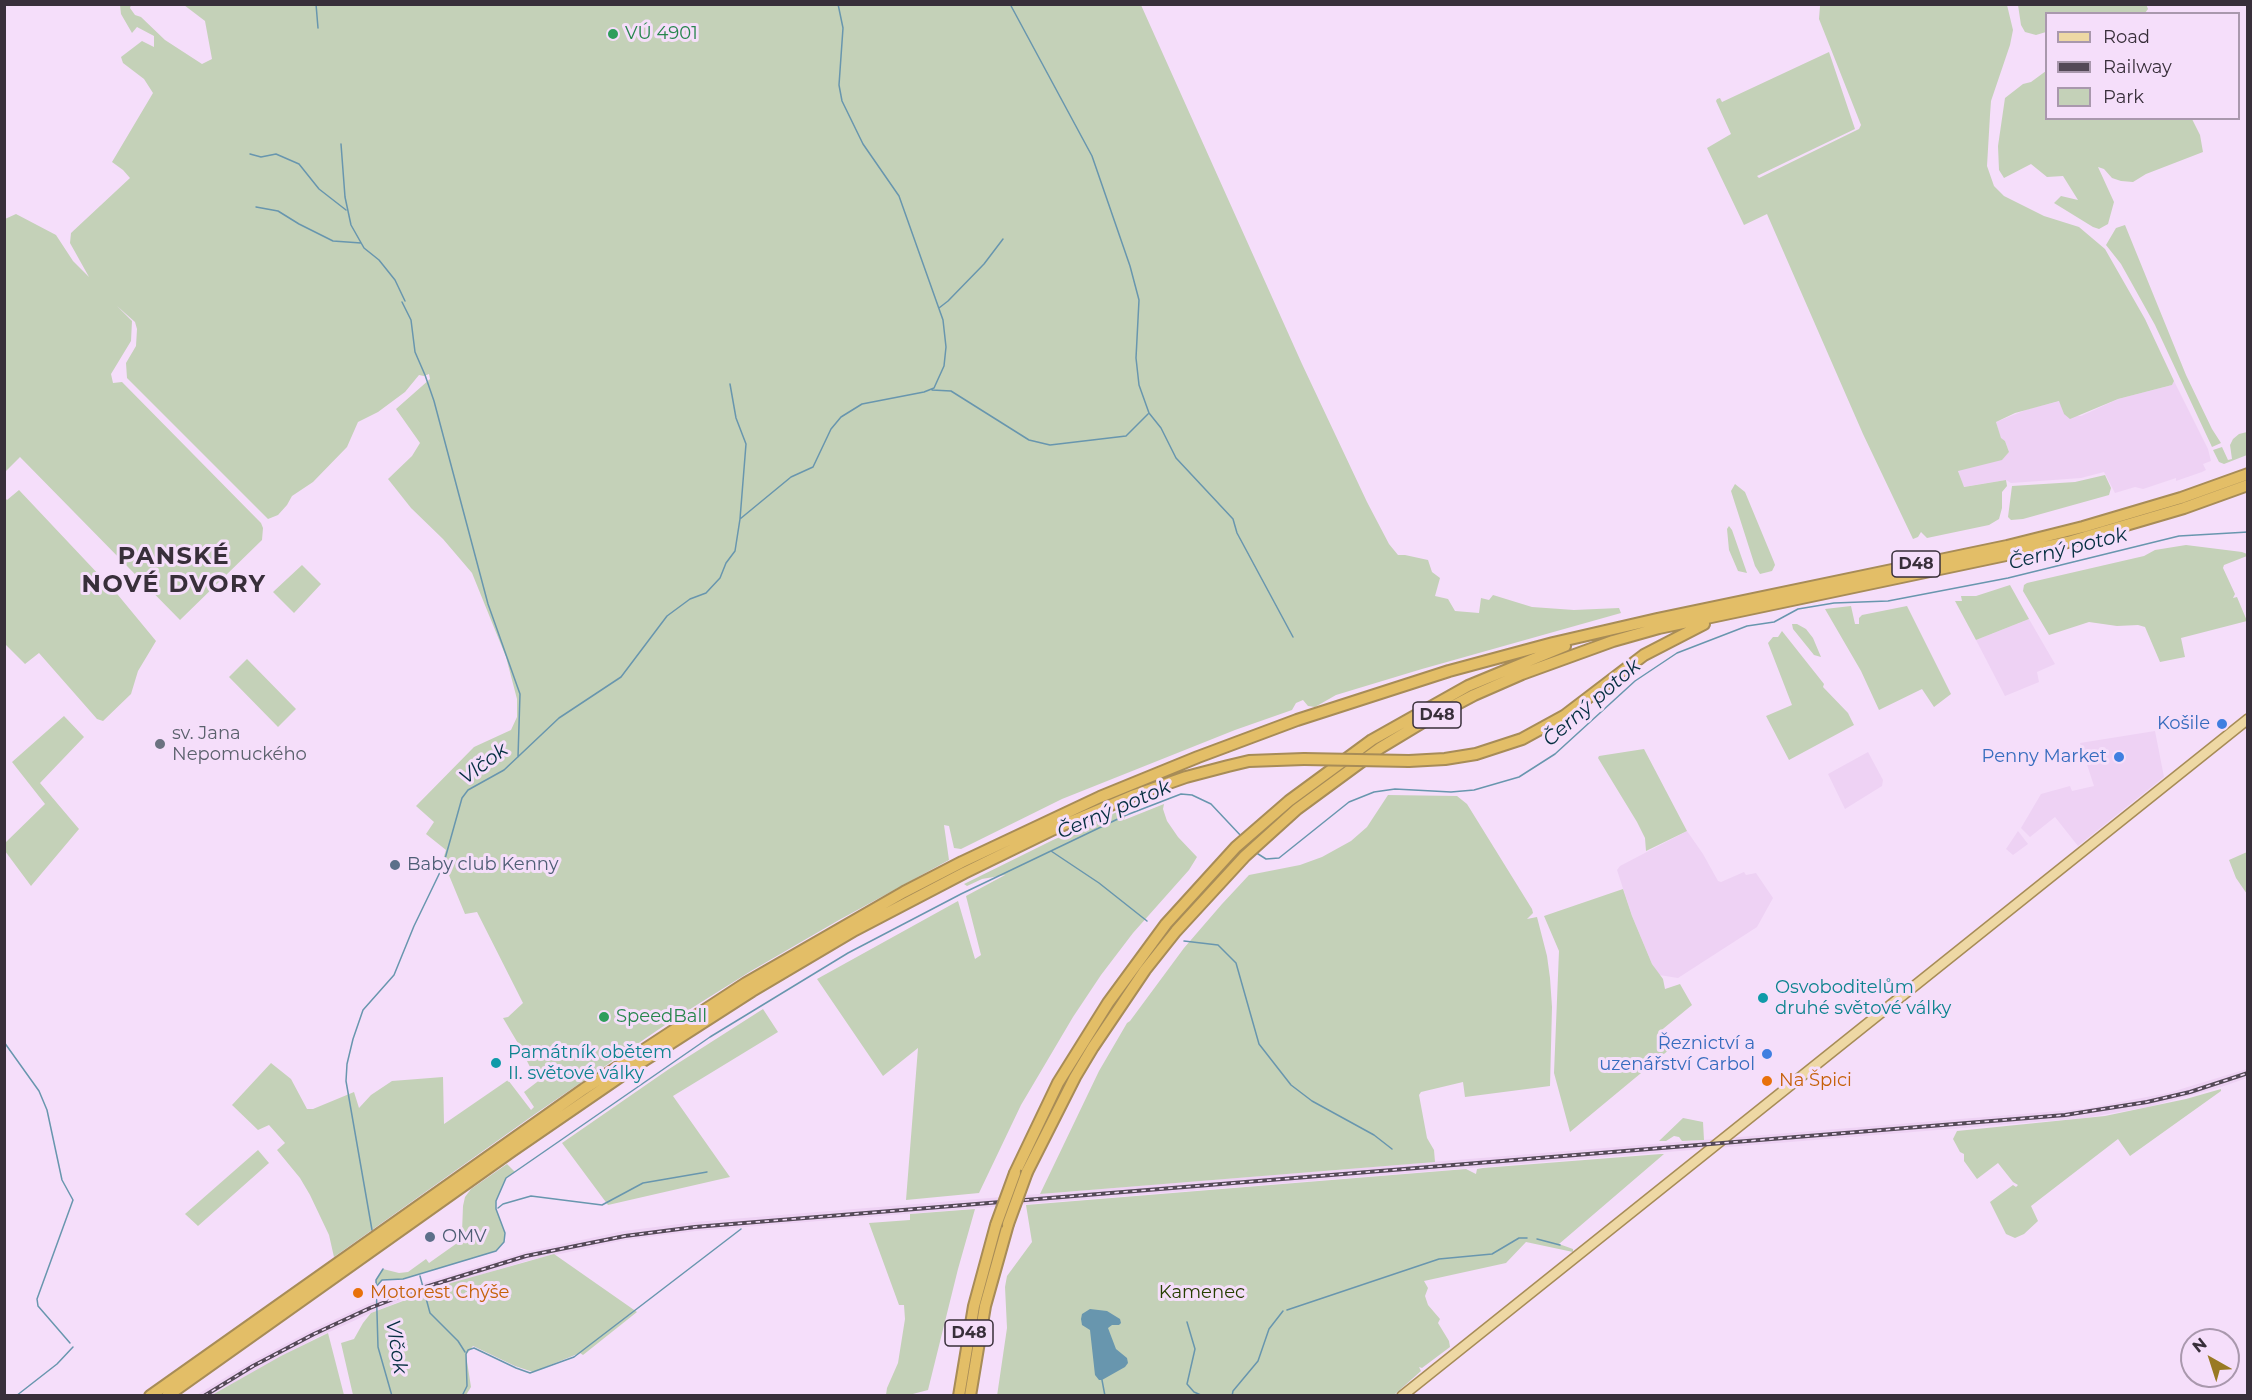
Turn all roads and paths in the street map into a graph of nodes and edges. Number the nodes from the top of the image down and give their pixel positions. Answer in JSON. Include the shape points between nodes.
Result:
{"nodes":[{"id":1,"x":2247,"y":474,"type":"edge"},
{"id":2,"x":2247,"y":485,"type":"edge"},
{"id":3,"x":1737,"y":612,"type":"junction"},
{"id":4,"x":1657,"y":619,"type":"junction"},
{"id":5,"x":2247,"y":719,"type":"edge"},
{"id":6,"x":1256,"y":837,"type":"junction"},
{"id":7,"x":958,"y":870,"type":"junction"},
{"id":8,"x":1002,"y":1224,"type":"junction"},
{"id":9,"x":150,"y":1395,"type":"edge"},
{"id":10,"x":167,"y":1395,"type":"edge"},
{"id":11,"x":959,"y":1395,"type":"edge"},
{"id":12,"x":970,"y":1395,"type":"edge"},
{"id":13,"x":1402,"y":1395,"type":"edge"}],
"edges":[{"from":1,"to":4,"type":"highway","number":"D48","via":[[2181,498],[2007,546]]},
{"from":2,"to":3,"type":"highway","number":"D48","via":[[2068,542]]},
{"from":3,"to":6,"type":"highway","number":"D48","via":[[1613,641],[1474,695],[1380,748]]},
{"from":3,"to":7,"type":"highway","bridge":true,"via":[[1688,631],[1652,651],[1577,707],[1507,745],[1445,759],[1249,761],[1186,777],[1104,807]]},
{"from":4,"to":6,"type":"highway","number":"D48","via":[[1567,645],[1447,696],[1372,740],[1315,781]]},
{"from":4,"to":7,"type":"highway","via":[[1449,671],[1297,720],[1129,785]]},
{"from":5,"to":13,"type":"main road"},
{"from":6,"to":8,"type":"highway","number":"D48","bridge":true,"via":[[1245,856],[1176,931],[1117,1009],[1075,1077]]},
{"from":6,"to":8,"type":"highway","number":"D48","bridge":true,"via":[[1236,847],[1166,924],[1108,1003],[1058,1083],[1014,1173]]},
{"from":7,"to":9,"type":"highway","via":[[798,951],[638,1052]]},
{"from":7,"to":10,"type":"highway","via":[[661,1049]]},
{"from":8,"to":11,"type":"highway","number":"D48","via":[[974,1306]]},
{"from":8,"to":12,"type":"highway","number":"D48"}]}
